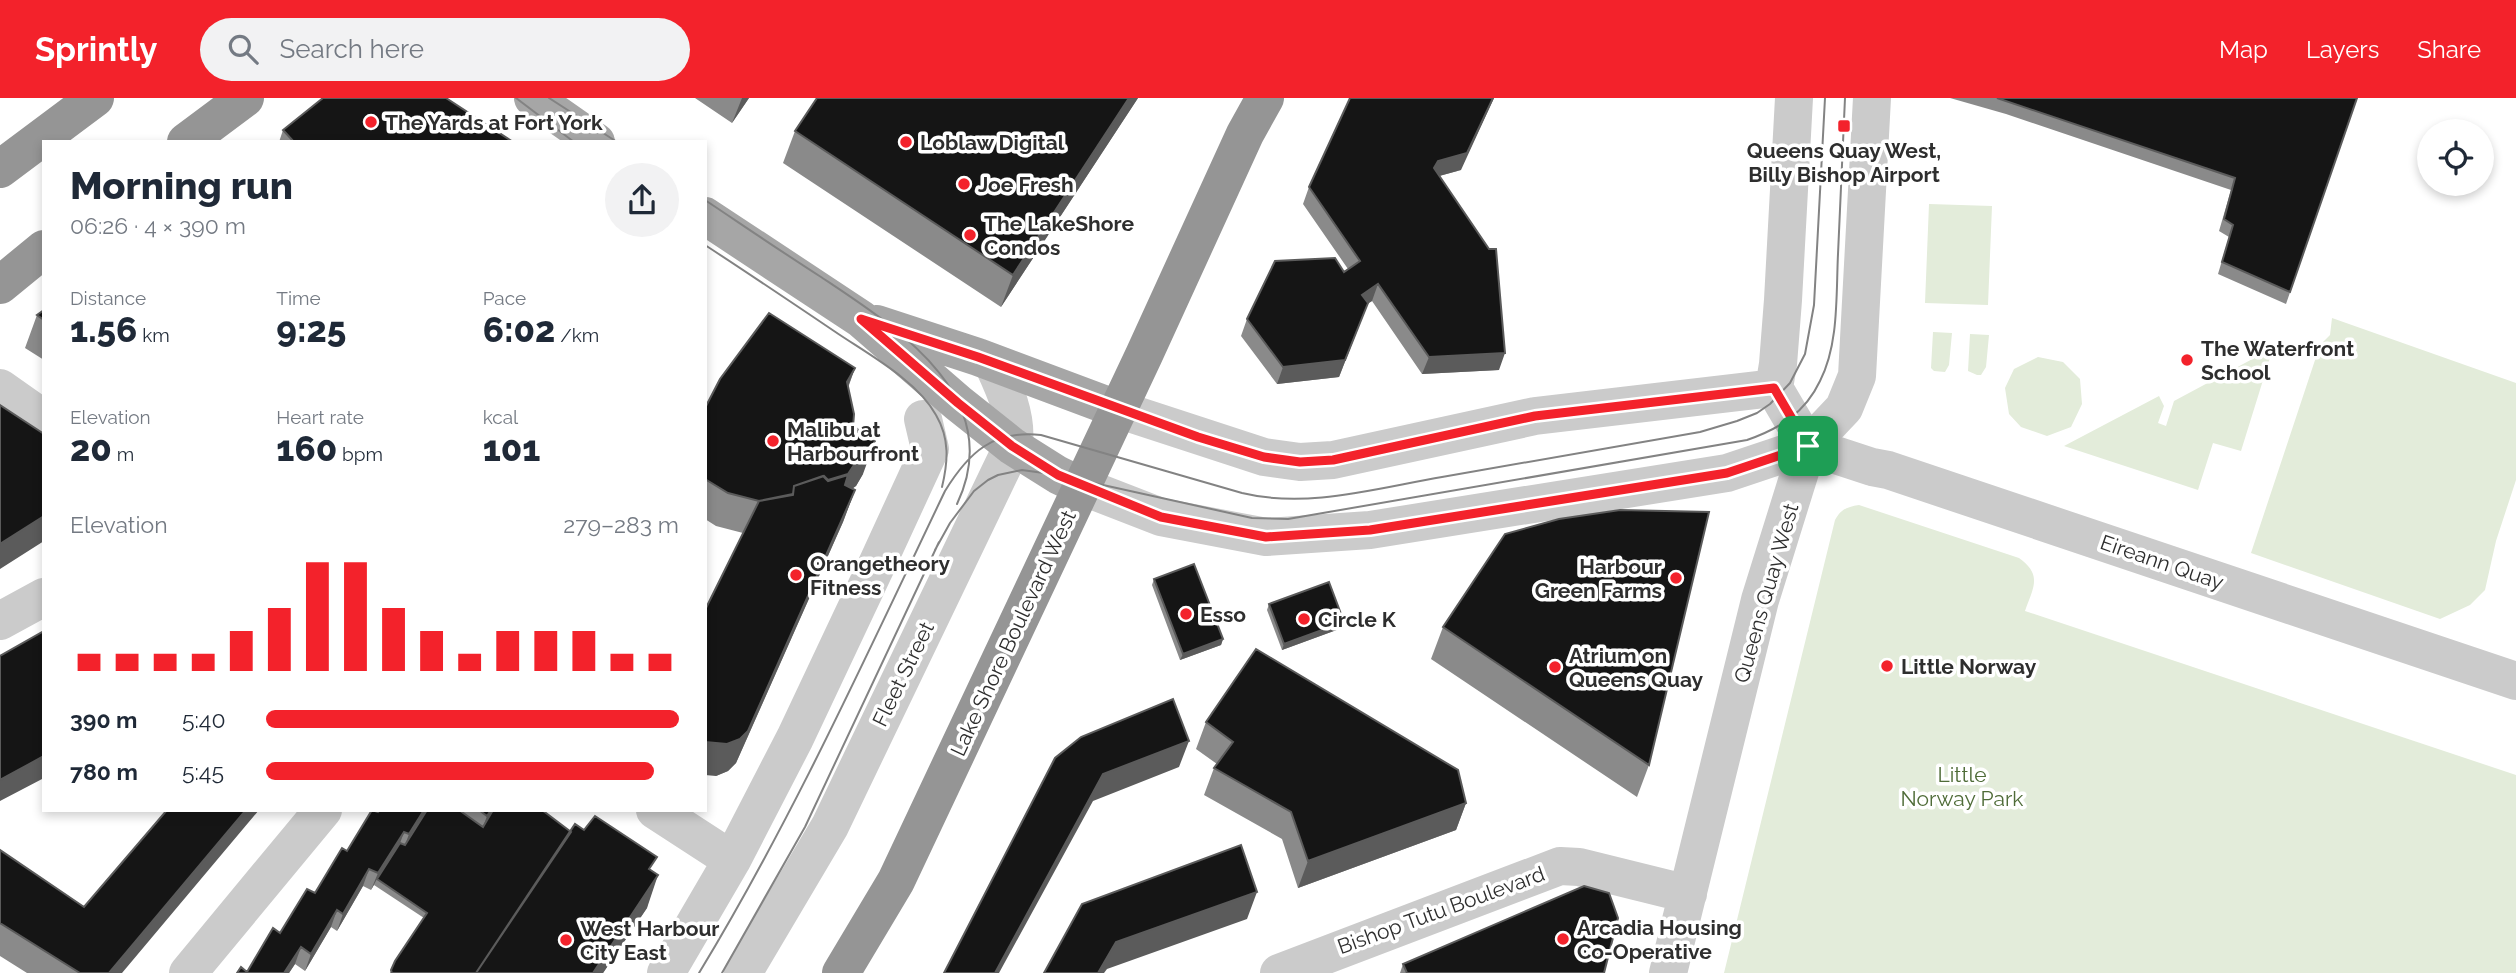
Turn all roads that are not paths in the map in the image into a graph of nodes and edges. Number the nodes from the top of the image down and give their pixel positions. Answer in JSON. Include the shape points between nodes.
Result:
{"nodes":[{"id":1,"x":95,"y":98,"type":"edge"},
{"id":2,"x":244,"y":98,"type":"edge"},
{"id":3,"x":533,"y":98,"type":"edge"},
{"id":4,"x":1256,"y":98,"type":"edge"},
{"id":5,"x":1265,"y":98,"type":"edge"},
{"id":6,"x":1794,"y":98,"type":"edge"},
{"id":7,"x":1871,"y":98,"type":"edge"},
{"id":8,"x":1245,"y":134,"type":"junction"},
{"id":9,"x":189,"y":140,"type":"edge"},
{"id":10,"x":593,"y":140,"type":"edge"},
{"id":11,"x":0,"y":169,"type":"edge"},
{"id":12,"x":707,"y":217,"type":"edge"},
{"id":13,"x":42,"y":251,"type":"edge"},
{"id":14,"x":0,"y":285,"type":"edge"},
{"id":15,"x":861,"y":319,"type":"junction"},
{"id":16,"x":993,"y":364,"type":"junction"},
{"id":17,"x":0,"y":388,"type":"edge"},
{"id":18,"x":1774,"y":388,"type":"junction"},
{"id":19,"x":1117,"y":409,"type":"junction"},
{"id":20,"x":42,"y":418,"type":"edge"},
{"id":21,"x":923,"y":419,"type":"dead end"},
{"id":22,"x":1012,"y":446,"type":"junction"},
{"id":23,"x":1808,"y":446,"type":"junction"},
{"id":24,"x":1081,"y":486,"type":"junction"},
{"id":25,"x":42,"y":598,"type":"edge"},
{"id":26,"x":0,"y":621,"type":"edge"},
{"id":27,"x":2516,"y":681,"type":"edge"},
{"id":28,"x":321,"y":812,"type":"edge"},
{"id":29,"x":658,"y":812,"type":"edge"},
{"id":30,"x":732,"y":860,"type":"junction"},
{"id":31,"x":1688,"y":894,"type":"junction"},
{"id":32,"x":1285,"y":971,"type":"edge"},
{"id":33,"x":188,"y":973,"type":"edge"},
{"id":34,"x":666,"y":973,"type":"edge"},
{"id":35,"x":743,"y":973,"type":"edge"},
{"id":36,"x":841,"y":973,"type":"edge"},
{"id":37,"x":1668,"y":973,"type":"edge"}],
"edges":[{"from":1,"to":11,"type":"highway"},
{"from":2,"to":9,"type":"highway"},
{"from":3,"to":10,"type":"main road"},
{"from":4,"to":8,"type":"highway","name":"Lake Shore Boulevard West"},
{"from":5,"to":8,"type":"highway","name":"Lake Shore Boulevard West"},
{"from":6,"to":18,"type":"street"},
{"from":7,"to":23,"type":"street","name":"Queens Quay West","via":[[1857,376],[1844,408]]},
{"from":8,"to":19,"type":"highway","name":"Lake Shore Boulevard West"},
{"from":12,"to":15,"type":"main road"},
{"from":13,"to":14,"type":"highway"},
{"from":15,"to":16,"type":"main road"},
{"from":15,"to":22,"type":"main road"},
{"from":16,"to":19,"type":"main road"},
{"from":16,"to":22,"type":"street","name":"Fleet Street","via":[[1012,414]]},
{"from":17,"to":20,"type":"street"},
{"from":18,"to":19,"type":"street","via":[[1535,416],[1333,460],[1300,462],[1264,457]]},
{"from":18,"to":23,"type":"street"},
{"from":19,"to":24,"type":"highway","name":"Lake Shore Boulevard West"},
{"from":21,"to":30,"type":"street","via":[[930,449]]},
{"from":22,"to":24,"type":"main road"},
{"from":22,"to":35,"type":"street","name":"Fleet Street","via":[[830,825]]},
{"from":23,"to":24,"type":"street","via":[[1727,473],[1370,530],[1266,537],[1161,517]]},
{"from":23,"to":27,"type":"street","name":"Eireann Quay"},
{"from":23,"to":31,"type":"street","name":"Queens Quay West","via":[[1760,600]]},
{"from":24,"to":36,"type":"highway","name":"Lake Shore Boulevard West","via":[[896,881]]},
{"from":25,"to":26,"type":"street"},
{"from":28,"to":33,"type":"street"},
{"from":29,"to":30,"type":"street"},
{"from":30,"to":34,"type":"street"},
{"from":31,"to":32,"type":"street","name":"Bishop Tutu Boulevard","via":[[1560,866]]},
{"from":31,"to":37,"type":"street","name":"Queens Quay West"}]}
